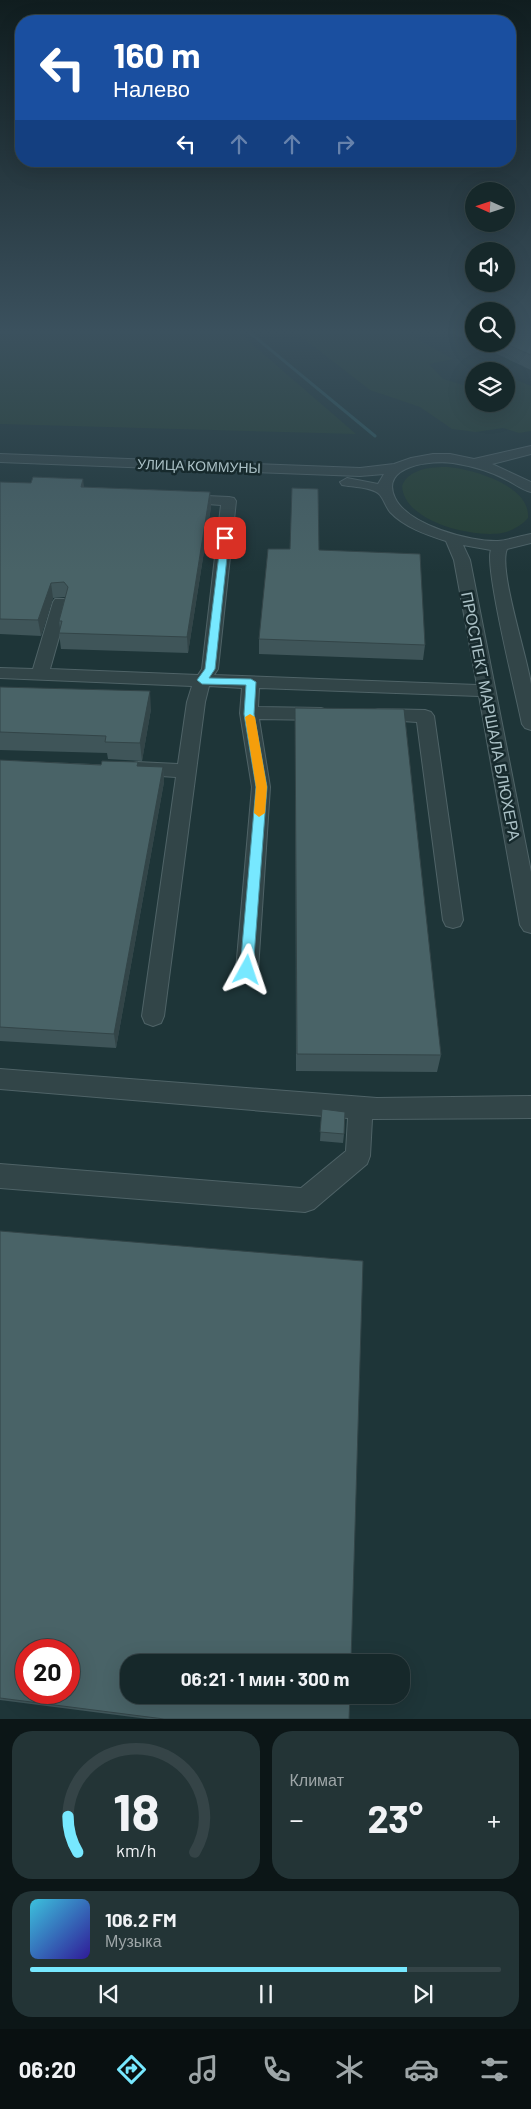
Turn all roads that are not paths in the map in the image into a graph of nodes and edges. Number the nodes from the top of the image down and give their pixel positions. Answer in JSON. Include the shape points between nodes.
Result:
{"nodes":[{"id":1,"x":0,"y":449,"type":"edge"},
{"id":2,"x":531,"y":450,"type":"edge"},
{"id":3,"x":0,"y":458,"type":"edge"},
{"id":4,"x":531,"y":459,"type":"edge"},
{"id":5,"x":84,"y":462,"type":"junction"},
{"id":6,"x":472,"y":462,"type":"junction"},
{"id":7,"x":0,"y":468,"type":"edge"},
{"id":8,"x":398,"y":468,"type":"junction"},
{"id":9,"x":518,"y":480,"type":"junction"},
{"id":10,"x":531,"y":488,"type":"edge"},
{"id":11,"x":385,"y":492,"type":"junction"},
{"id":12,"x":170,"y":499,"type":"edge"},
{"id":13,"x":452,"y":538,"type":"junction"},
{"id":14,"x":531,"y":538,"type":"edge"},
{"id":15,"x":501,"y":545,"type":"junction"},
{"id":16,"x":61,"y":602,"type":"dead end"},
{"id":17,"x":0,"y":673,"type":"edge"},
{"id":18,"x":40,"y":674,"type":"junction"},
{"id":19,"x":202,"y":680,"type":"junction"},
{"id":20,"x":251,"y":682,"type":"junction"},
{"id":21,"x":487,"y":691,"type":"junction"},
{"id":22,"x":249,"y":714,"type":"junction"},
{"id":23,"x":337,"y":714,"type":"edge"},
{"id":24,"x":357,"y":715,"type":"edge"},
{"id":25,"x":531,"y":724,"type":"edge"},
{"id":26,"x":117,"y":768,"type":"edge"},
{"id":27,"x":186,"y":771,"type":"junction"},
{"id":28,"x":453,"y":920,"type":"dead end"},
{"id":29,"x":531,"y":925,"type":"edge"},
{"id":30,"x":247,"y":970,"type":"dead end"},
{"id":31,"x":152,"y":1016,"type":"dead end"},
{"id":32,"x":0,"y":1079,"type":"edge"},
{"id":33,"x":531,"y":1107,"type":"edge"},
{"id":34,"x":361,"y":1108,"type":"junction"},
{"id":35,"x":0,"y":1176,"type":"edge"}],
"edges":[{"from":1,"to":5,"type":"street","via":[[54,452]]},
{"from":2,"to":6,"type":"street"},
{"from":3,"to":5,"type":"street","name":"УЛИЦА КОММУНЫ"},
{"from":4,"to":9,"type":"street","via":[[516,469],[514,474]]},
{"from":5,"to":8,"type":"street","name":"УЛИЦА КОММУНЫ","via":[[360,472]]},
{"from":6,"to":8,"type":"street","name":"УЛИЦА КОММУНЫ","via":[[427,459]]},
{"from":6,"to":9,"type":"street"},
{"from":7,"to":11,"type":"street","name":"УЛИЦА КОММУНЫ","via":[[358,483]]},
{"from":8,"to":11,"type":"street","via":[[387,478]]},
{"from":9,"to":10,"type":"street"},
{"from":11,"to":13,"type":"street","via":[[406,516],[429,530]]},
{"from":12,"to":19,"type":"street","via":[[229,501],[210,669]]},
{"from":13,"to":15,"type":"street","via":[[473,544]]},
{"from":13,"to":21,"type":"street","name":"ПРОСПЕКТ МАРШАЛА БЛЮХЕРА","via":[[462,560]]},
{"from":14,"to":15,"type":"street"},
{"from":15,"to":25,"type":"street","via":[[497,562],[501,586]]},
{"from":16,"to":18,"type":"street"},
{"from":17,"to":18,"type":"street"},
{"from":18,"to":19,"type":"street"},
{"from":19,"to":20,"type":"street"},
{"from":19,"to":27,"type":"street"},
{"from":20,"to":21,"type":"street"},
{"from":20,"to":22,"type":"street"},
{"from":21,"to":29,"type":"street","name":"ПРОСПЕКТ МАРШАЛА БЛЮХЕРА"},
{"from":22,"to":23,"type":"street"},
{"from":22,"to":30,"type":"street","via":[[261,787]]},
{"from":24,"to":28,"type":"street","via":[[425,716]]},
{"from":26,"to":27,"type":"street"},
{"from":27,"to":31,"type":"street"},
{"from":32,"to":34,"type":"street"},
{"from":33,"to":34,"type":"street"},
{"from":34,"to":35,"type":"street","via":[[358,1156],[305,1200]]}]}
